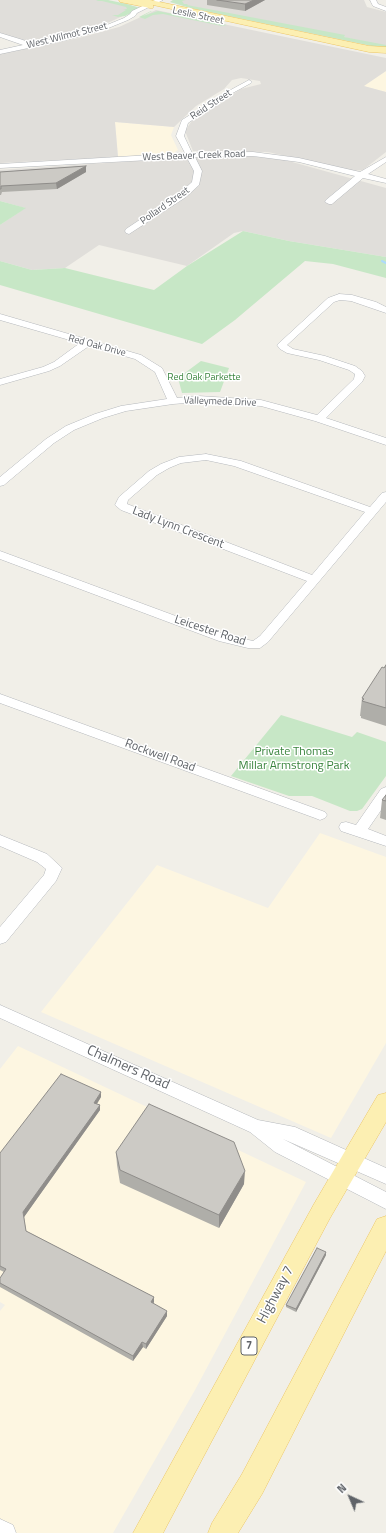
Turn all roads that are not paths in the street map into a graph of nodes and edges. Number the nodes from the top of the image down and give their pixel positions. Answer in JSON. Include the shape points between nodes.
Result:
{"nodes":[{"id":1,"x":123,"y":0,"type":"edge"},
{"id":2,"x":139,"y":0,"type":"edge"},
{"id":3,"x":168,"y":0,"type":"edge"},
{"id":4,"x":373,"y":0,"type":"edge"},
{"id":5,"x":156,"y":4,"type":"edge"},
{"id":6,"x":386,"y":9,"type":"edge"},
{"id":7,"x":0,"y":35,"type":"edge"},
{"id":8,"x":29,"y":46,"type":"junction"},
{"id":9,"x":370,"y":49,"type":"junction"},
{"id":10,"x":386,"y":50,"type":"edge"},
{"id":11,"x":0,"y":52,"type":"edge"},
{"id":12,"x":386,"y":54,"type":"edge"},
{"id":13,"x":248,"y":82,"type":"dead end"},
{"id":14,"x":191,"y":155,"type":"junction"},
{"id":15,"x":386,"y":159,"type":"edge"},
{"id":16,"x":0,"y":166,"type":"edge"},
{"id":17,"x":361,"y":175,"type":"junction"},
{"id":18,"x":386,"y":181,"type":"edge"},
{"id":19,"x":329,"y":202,"type":"dead end"},
{"id":20,"x":129,"y":231,"type":"dead end"},
{"id":21,"x":386,"y":310,"type":"edge"},
{"id":22,"x":0,"y":317,"type":"edge"},
{"id":23,"x":86,"y":343,"type":"junction"},
{"id":24,"x":0,"y":382,"type":"edge"},
{"id":25,"x":173,"y":401,"type":"junction"},
{"id":26,"x":319,"y":419,"type":"junction"},
{"id":27,"x":386,"y":442,"type":"edge"},
{"id":28,"x":0,"y":483,"type":"edge"},
{"id":29,"x":386,"y":496,"type":"edge"},
{"id":30,"x":372,"y":511,"type":"junction"},
{"id":31,"x":0,"y":555,"type":"edge"},
{"id":32,"x":315,"y":580,"type":"junction"},
{"id":33,"x":0,"y":698,"type":"edge"},
{"id":34,"x":386,"y":792,"type":"edge"},
{"id":35,"x":320,"y":815,"type":"dead end"},
{"id":36,"x":0,"y":840,"type":"edge"},
{"id":37,"x":386,"y":841,"type":"edge"},
{"id":38,"x":0,"y":938,"type":"edge"},
{"id":39,"x":0,"y":1011,"type":"edge"},
{"id":40,"x":386,"y":1102,"type":"edge"},
{"id":41,"x":346,"y":1169,"type":"junction"},
{"id":42,"x":386,"y":1176,"type":"edge"},
{"id":43,"x":386,"y":1201,"type":"edge"},
{"id":44,"x":386,"y":1227,"type":"edge"},
{"id":45,"x":0,"y":1530,"type":"edge"},
{"id":46,"x":5,"y":1533,"type":"edge"},
{"id":47,"x":147,"y":1533,"type":"edge"},
{"id":48,"x":222,"y":1533,"type":"edge"}],
"edges":[{"from":1,"to":5,"type":"main road","name":"Leslie Street"},
{"from":2,"to":5,"type":"main road","name":"Leslie Street"},
{"from":3,"to":5,"type":"street","name":"West Wilmot Street"},
{"from":4,"to":6,"type":"street","via":[[375,5]]},
{"from":5,"to":8,"type":"street","name":"West Wilmot Street","via":[[116,24]]},
{"from":5,"to":9,"type":"main road","name":"Leslie Street","via":[[260,29],[274,29]]},
{"from":7,"to":8,"type":"street"},
{"from":8,"to":11,"type":"street","name":"West Wilmot Street"},
{"from":9,"to":10,"type":"main road","name":"Leslie Street"},
{"from":9,"to":12,"type":"main road","name":"Leslie Street"},
{"from":13,"to":14,"type":"street","name":"Reid Street","via":[[185,122],[180,136]]},
{"from":14,"to":16,"type":"street","name":"West Beaver Creek Road"},
{"from":14,"to":17,"type":"street","name":"West Beaver Creek Road","via":[[264,155],[299,160]]},
{"from":14,"to":20,"type":"street","name":"Pollard Street","via":[[198,171],[196,182],[183,195]]},
{"from":15,"to":17,"type":"street"},
{"from":17,"to":18,"type":"street","name":"West Beaver Creek Road"},
{"from":17,"to":19,"type":"street"},
{"from":21,"to":26,"type":"street","via":[[352,298],[339,297],[331,300],[282,345],[290,352],[322,358],[352,368],[359,373],[358,380]]},
{"from":22,"to":23,"type":"street","name":"Red Oak Drive"},
{"from":23,"to":24,"type":"street","via":[[46,369]]},
{"from":23,"to":25,"type":"street","name":"Red Oak Drive","via":[[121,352],[150,364],[158,370]]},
{"from":25,"to":26,"type":"street","name":"Valleymede Drive","via":[[198,399],[261,403]]},
{"from":25,"to":28,"type":"street","name":"Valleymede Drive","via":[[125,408],[70,428],[50,441]]},
{"from":26,"to":27,"type":"street","name":"Valleymede Drive"},
{"from":29,"to":30,"type":"street","name":"Leicester Road"},
{"from":30,"to":32,"type":"street","name":"Leicester Road"},
{"from":30,"to":32,"type":"street","name":"Lady Lynn Crescent","via":[[237,463],[206,457],[179,460],[165,466],[123,499],[121,505],[125,508]]},
{"from":31,"to":32,"type":"street","name":"Leicester Road","via":[[223,638],[248,644],[255,644],[264,639]]},
{"from":33,"to":35,"type":"street","name":"Rockwell Road"},
{"from":34,"to":37,"type":"street","via":[[353,829]]},
{"from":36,"to":38,"type":"street","via":[[42,858],[54,868],[51,877]]},
{"from":39,"to":41,"type":"street","name":"Chalmers Road","via":[[256,1127],[281,1147]]},
{"from":40,"to":41,"type":"main road","name":"Highway 7","number":"7"},
{"from":41,"to":42,"type":"street","name":"Chalmers Road"},
{"from":41,"to":43,"type":"street"},
{"from":41,"to":47,"type":"main road","name":"Highway 7","number":"7"},
{"from":44,"to":48,"type":"main road","via":[[252,1484]]},
{"from":45,"to":46,"type":"street"}]}
